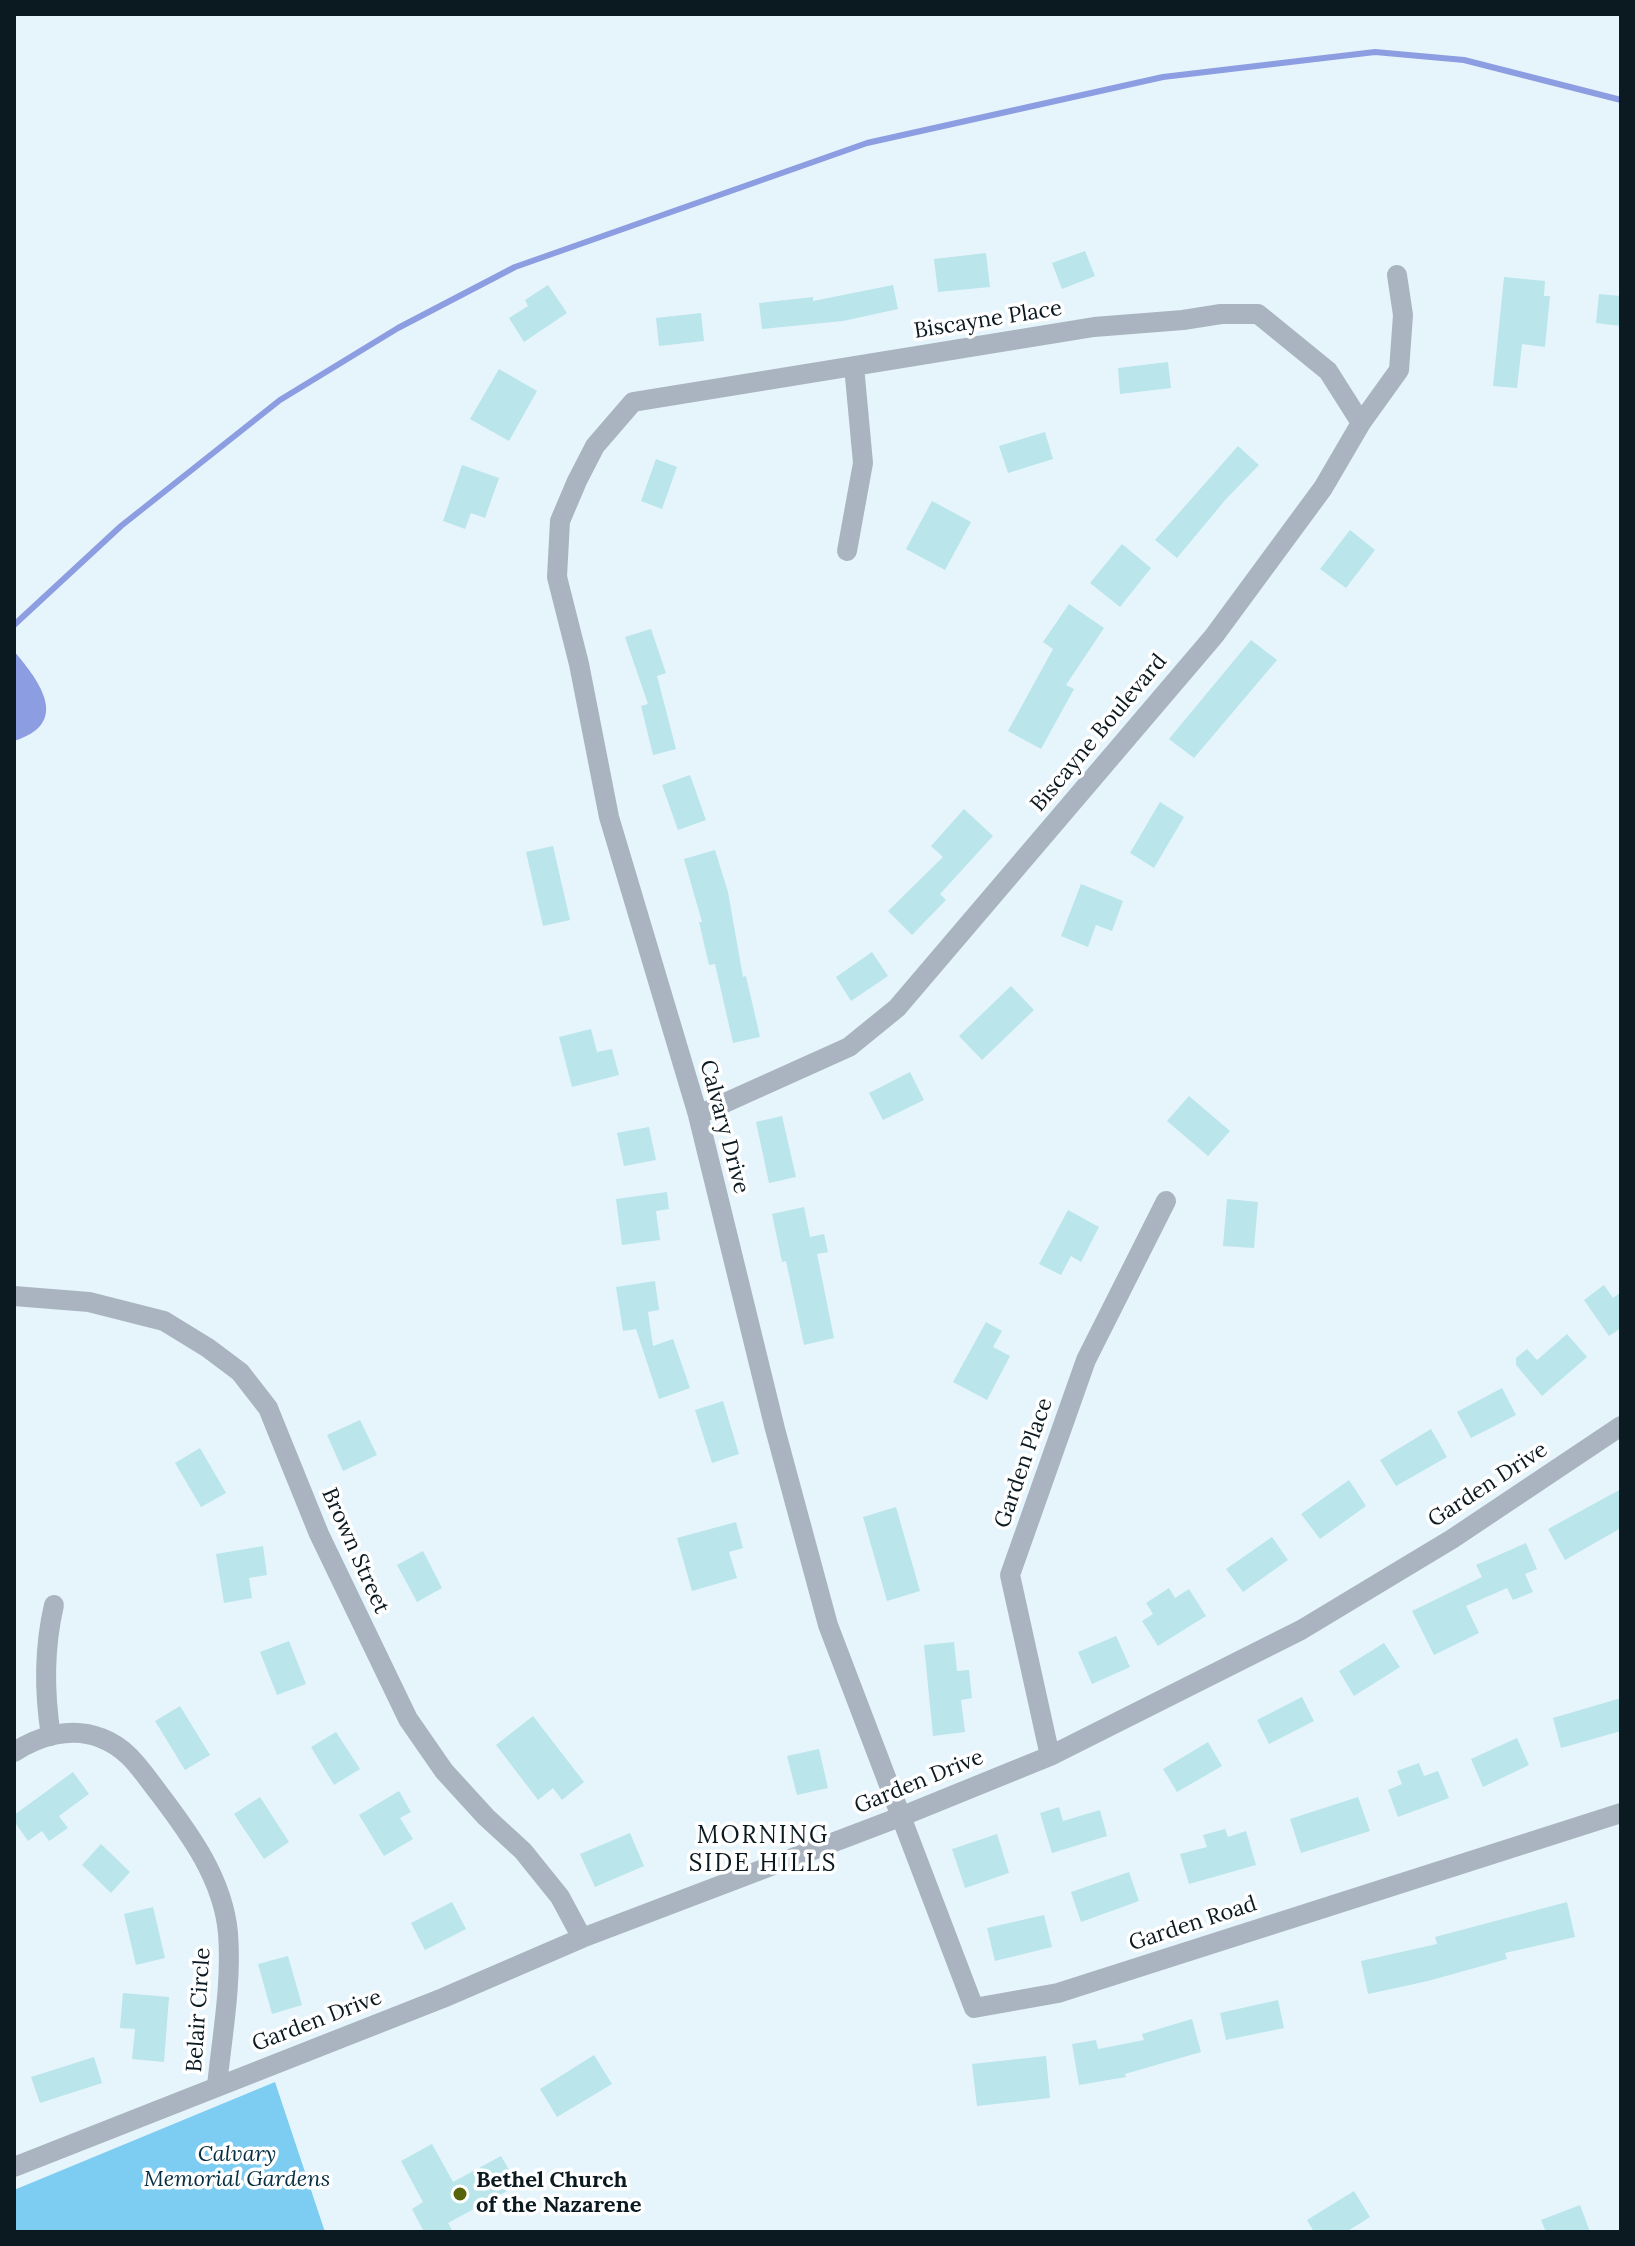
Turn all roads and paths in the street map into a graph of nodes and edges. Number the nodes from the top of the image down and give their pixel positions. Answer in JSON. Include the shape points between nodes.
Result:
{"nodes":[{"id":1,"x":1397,"y":275,"type":"dead end"},
{"id":2,"x":854,"y":366,"type":"junction"},
{"id":3,"x":1361,"y":423,"type":"junction"},
{"id":4,"x":595,"y":446,"type":"joint"},
{"id":5,"x":847,"y":551,"type":"dead end"},
{"id":6,"x":698,"y":1115,"type":"junction"},
{"id":7,"x":1166,"y":1201,"type":"dead end"},
{"id":8,"x":14,"y":1296,"type":"edge"},
{"id":9,"x":1621,"y":1426,"type":"edge"},
{"id":10,"x":54,"y":1605,"type":"dead end"},
{"id":11,"x":51,"y":1736,"type":"junction"},
{"id":12,"x":14,"y":1752,"type":"edge"},
{"id":13,"x":1050,"y":1756,"type":"junction"},
{"id":14,"x":1621,"y":1813,"type":"edge"},
{"id":15,"x":900,"y":1817,"type":"junction"},
{"id":16,"x":582,"y":1938,"type":"junction"},
{"id":17,"x":217,"y":2086,"type":"junction"},
{"id":18,"x":14,"y":2167,"type":"edge"}],
"edges":[{"from":1,"to":3,"type":"street","name":"Biscayne Boulevard","via":[[1403,315],[1399,370]]},
{"from":2,"to":3,"type":"street","name":"Biscayne Place","via":[[1094,327],[1258,314],[1328,371]]},
{"from":2,"to":4,"type":"street","name":"Biscayne Place","via":[[633,402]]},
{"from":2,"to":5,"type":"street","via":[[863,463]]},
{"from":3,"to":6,"type":"street","name":"Biscayne Boulevard","via":[[1323,488],[1214,636],[897,1008],[849,1047]]},
{"from":4,"to":6,"type":"street","name":"Calvary Drive","via":[[560,521],[557,577],[609,817]]},
{"from":6,"to":15,"type":"street","name":"Calvary Drive","via":[[828,1625]]},
{"from":7,"to":13,"type":"street","name":"Garden Place","via":[[1086,1360],[1010,1575]]},
{"from":8,"to":16,"type":"street","name":"Brown Street","via":[[89,1302],[164,1321],[240,1372],[268,1408],[319,1534],[408,1719],[444,1771],[560,1897]]},
{"from":9,"to":13,"type":"street","name":"Garden Drive","via":[[1452,1539],[1301,1630]]},
{"from":10,"to":11,"type":"street","via":[[47,1638]]},
{"from":11,"to":12,"type":"street","name":"Belair Circle"},
{"from":11,"to":17,"type":"street","name":"Belair Circle","via":[[64,1732],[99,1737],[126,1751],[204,1860],[221,1898],[228,1933]]},
{"from":13,"to":15,"type":"street","name":"Garden Drive"},
{"from":14,"to":15,"type":"street","name":"Garden Road","via":[[1058,1993],[974,2008]]},
{"from":15,"to":16,"type":"street","name":"Garden Drive"},
{"from":16,"to":17,"type":"street","name":"Garden Drive"},
{"from":17,"to":18,"type":"street","name":"Garden Drive"}]}
